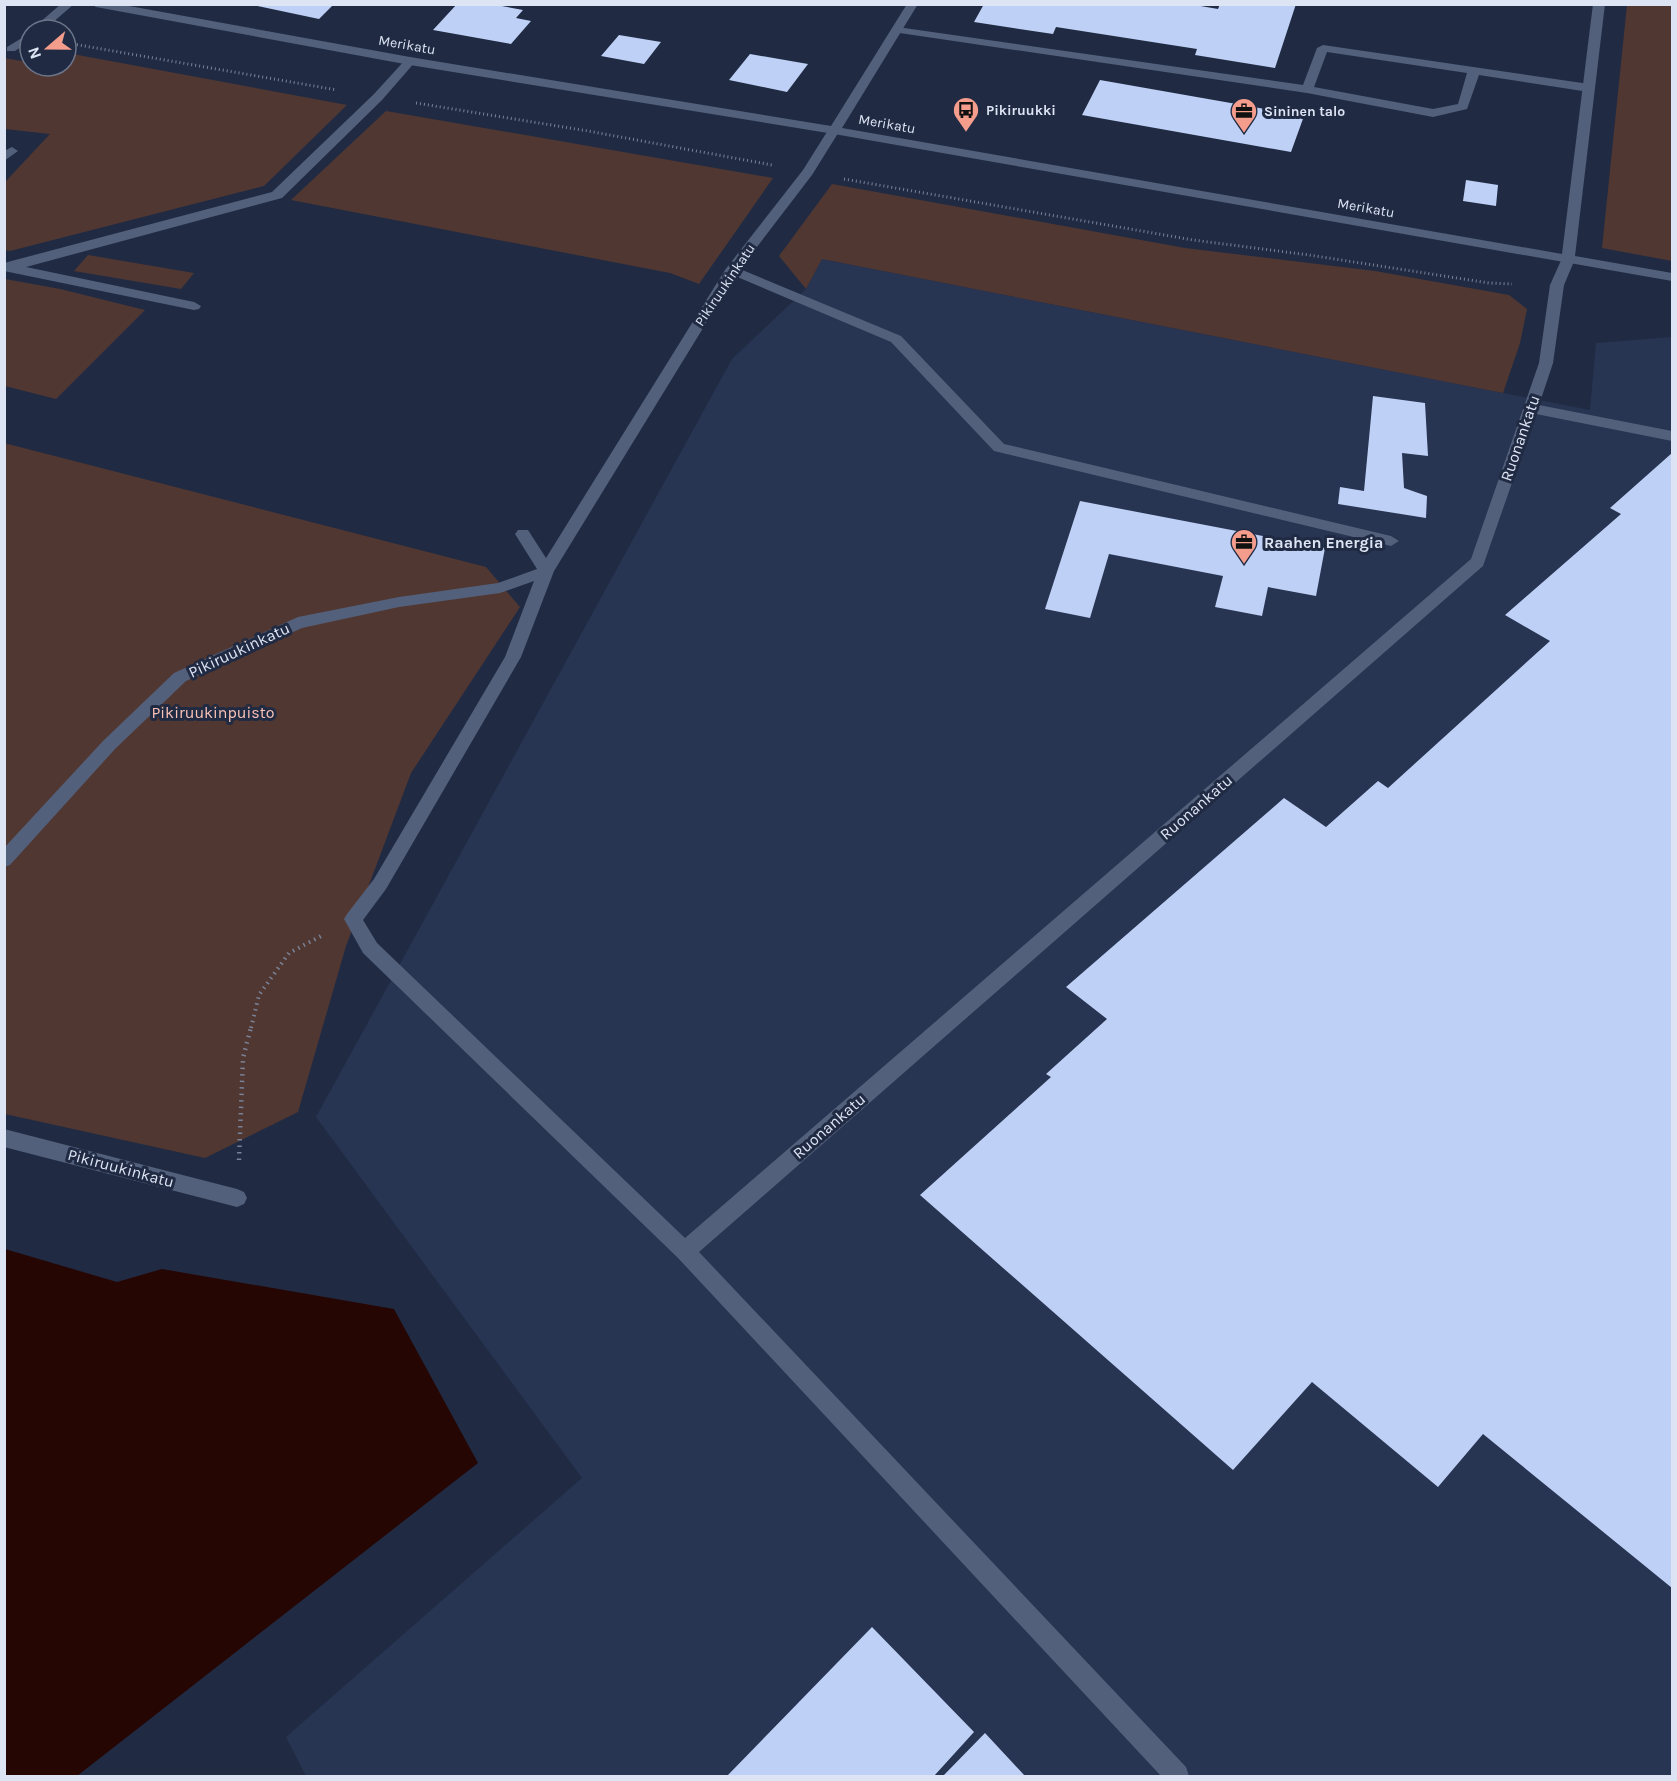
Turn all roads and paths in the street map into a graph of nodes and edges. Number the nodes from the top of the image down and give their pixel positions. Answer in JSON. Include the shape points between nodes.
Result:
{"nodes":[{"id":1,"x":69,"y":4,"type":"edge"},
{"id":2,"x":913,"y":4,"type":"edge"},
{"id":3,"x":1599,"y":4,"type":"edge"},
{"id":4,"x":104,"y":5,"type":"edge"},
{"id":5,"x":52,"y":18,"type":"edge"},
{"id":6,"x":897,"y":30,"type":"junction"},
{"id":7,"x":18,"y":45,"type":"edge"},
{"id":8,"x":78,"y":45,"type":"edge"},
{"id":9,"x":11,"y":50,"type":"dead end"},
{"id":10,"x":410,"y":61,"type":"junction"},
{"id":11,"x":1474,"y":72,"type":"junction"},
{"id":12,"x":1589,"y":88,"type":"junction"},
{"id":13,"x":1307,"y":89,"type":"junction"},
{"id":14,"x":378,"y":97,"type":"junction"},
{"id":15,"x":834,"y":130,"type":"junction"},
{"id":16,"x":808,"y":172,"type":"junction"},
{"id":17,"x":1568,"y":259,"type":"junction"},
{"id":18,"x":7,"y":267,"type":"edge"},
{"id":19,"x":732,"y":270,"type":"junction"},
{"id":20,"x":1672,"y":277,"type":"edge"},
{"id":21,"x":1557,"y":285,"type":"junction"},
{"id":22,"x":194,"y":306,"type":"dead end"},
{"id":23,"x":1531,"y":408,"type":"junction"},
{"id":24,"x":1672,"y":436,"type":"edge"},
{"id":25,"x":523,"y":534,"type":"dead end"},
{"id":26,"x":1390,"y":541,"type":"dead end"},
{"id":27,"x":546,"y":571,"type":"junction"},
{"id":28,"x":4,"y":860,"type":"edge"},
{"id":29,"x":353,"y":919,"type":"junction"},
{"id":30,"x":4,"y":1138,"type":"edge"},
{"id":31,"x":237,"y":1198,"type":"joint"},
{"id":32,"x":685,"y":1251,"type":"junction"},
{"id":33,"x":1177,"y":1776,"type":"edge"}],
"edges":[{"from":1,"to":5,"type":"street"},
{"from":2,"to":6,"type":"street","name":"Pikiruukinkatu"},
{"from":3,"to":12,"type":"street","name":"Ruonankatu"},
{"from":4,"to":10,"type":"street","name":"Merikatu"},
{"from":6,"to":13,"type":"street"},
{"from":6,"to":15,"type":"street","name":"Pikiruukinkatu"},
{"from":7,"to":9,"type":"street"},
{"from":8,"to":14,"type":"path"},
{"from":10,"to":14,"type":"street"},
{"from":10,"to":15,"type":"street","name":"Merikatu"},
{"from":11,"to":12,"type":"street"},
{"from":11,"to":13,"type":"street","via":[[1462,106],[1433,113]]},
{"from":11,"to":13,"type":"street","via":[[1323,48]]},
{"from":12,"to":17,"type":"street","name":"Ruonankatu"},
{"from":14,"to":16,"type":"path"},
{"from":14,"to":18,"type":"street","via":[[277,195],[173,227]]},
{"from":15,"to":16,"type":"street","name":"Pikiruukinkatu"},
{"from":15,"to":17,"type":"street","name":"Merikatu"},
{"from":16,"to":19,"type":"street","name":"Pikiruukinkatu"},
{"from":16,"to":21,"type":"path","via":[[1193,240],[1489,283]]},
{"from":17,"to":20,"type":"street","name":"Merikatu"},
{"from":17,"to":21,"type":"street","name":"Ruonankatu"},
{"from":18,"to":22,"type":"street"},
{"from":19,"to":26,"type":"street","via":[[896,339],[999,448]]},
{"from":19,"to":27,"type":"street","name":"Pikiruukinkatu"},
{"from":21,"to":23,"type":"street","name":"Ruonankatu","via":[[1546,363]]},
{"from":23,"to":24,"type":"street"},
{"from":23,"to":32,"type":"street","name":"Ruonankatu","via":[[1478,562]]},
{"from":25,"to":27,"type":"street"},
{"from":27,"to":28,"type":"street","name":"Pikiruukinkatu","via":[[500,588],[298,623],[180,677],[109,745]]},
{"from":27,"to":29,"type":"street","name":"Pikiruukinkatu","via":[[513,657],[380,884]]},
{"from":29,"to":31,"type":"path","via":[[290,953],[259,995],[243,1058]]},
{"from":29,"to":32,"type":"street","via":[[370,948]]},
{"from":30,"to":31,"type":"street","name":"Pikiruukinkatu"},
{"from":32,"to":33,"type":"street"}]}
